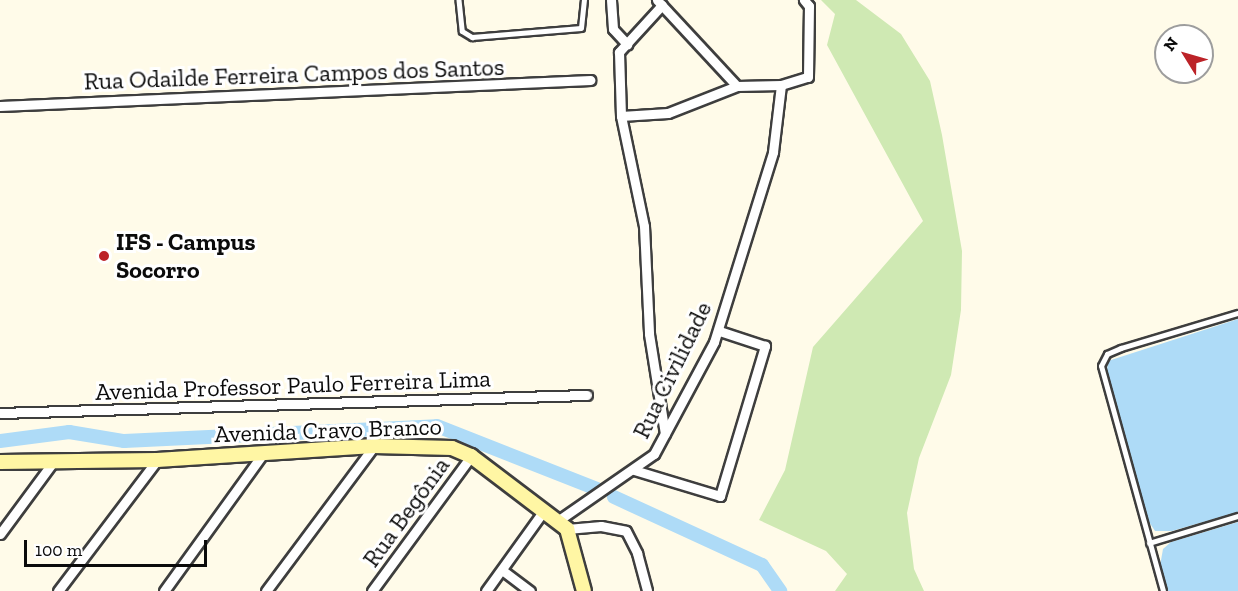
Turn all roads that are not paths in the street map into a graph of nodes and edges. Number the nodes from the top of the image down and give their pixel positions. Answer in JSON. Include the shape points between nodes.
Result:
{"nodes":[{"id":1,"x":459,"y":0,"type":"edge"},
{"id":2,"x":584,"y":0,"type":"edge"},
{"id":3,"x":611,"y":0,"type":"edge"},
{"id":4,"x":804,"y":0,"type":"edge"},
{"id":5,"x":659,"y":2,"type":"edge"},
{"id":6,"x":627,"y":44,"type":"junction"},
{"id":7,"x":590,"y":81,"type":"dead end"},
{"id":8,"x":781,"y":85,"type":"junction"},
{"id":9,"x":737,"y":86,"type":"junction"},
{"id":10,"x":0,"y":106,"type":"edge"},
{"id":11,"x":621,"y":116,"type":"junction"},
{"id":12,"x":1238,"y":313,"type":"edge"},
{"id":13,"x":719,"y":331,"type":"junction"},
{"id":14,"x":587,"y":395,"type":"dead end"},
{"id":15,"x":0,"y":413,"type":"edge"},
{"id":16,"x":665,"y":434,"type":"junction"},
{"id":17,"x":374,"y":446,"type":"junction"},
{"id":18,"x":264,"y":452,"type":"junction"},
{"id":19,"x":471,"y":456,"type":"junction"},
{"id":20,"x":157,"y":460,"type":"junction"},
{"id":21,"x":0,"y":462,"type":"edge"},
{"id":22,"x":54,"y":462,"type":"junction"},
{"id":23,"x":634,"y":470,"type":"junction"},
{"id":24,"x":542,"y":513,"type":"junction"},
{"id":25,"x":1238,"y":516,"type":"edge"},
{"id":26,"x":562,"y":526,"type":"junction"},
{"id":27,"x":0,"y":534,"type":"edge"},
{"id":28,"x":1149,"y":543,"type":"junction"},
{"id":29,"x":502,"y":570,"type":"junction"},
{"id":30,"x":58,"y":591,"type":"edge"},
{"id":31,"x":164,"y":591,"type":"edge"},
{"id":32,"x":266,"y":591,"type":"edge"},
{"id":33,"x":372,"y":591,"type":"edge"},
{"id":34,"x":486,"y":591,"type":"edge"},
{"id":35,"x":530,"y":591,"type":"edge"},
{"id":36,"x":584,"y":591,"type":"edge"},
{"id":37,"x":647,"y":591,"type":"edge"},
{"id":38,"x":1163,"y":591,"type":"edge"}],
"edges":[{"from":1,"to":2,"type":"lane","via":[[462,31],[472,37],[581,28]]},
{"from":3,"to":6,"type":"street","via":[[613,29]]},
{"from":4,"to":8,"type":"street","via":[[809,6],[808,77]]},
{"from":5,"to":6,"type":"street"},
{"from":5,"to":9,"type":"street"},
{"from":6,"to":11,"type":"street","via":[[619,52]]},
{"from":7,"to":10,"type":"street","name":"Rua Odailde Ferreira Campos dos Santos"},
{"from":8,"to":9,"type":"street"},
{"from":8,"to":13,"type":"street","name":"Rua Civilidade","via":[[773,153]]},
{"from":9,"to":11,"type":"street","via":[[668,113]]},
{"from":11,"to":16,"type":"street","via":[[644,226],[649,334]]},
{"from":12,"to":28,"type":"lane","via":[[1121,348],[1107,354],[1101,366]]},
{"from":13,"to":16,"type":"street","name":"Rua Civilidade"},
{"from":13,"to":23,"type":"street","via":[[765,346],[720,496]]},
{"from":14,"to":15,"type":"street","name":"Avenida Professor Paulo Ferreira Lima"},
{"from":16,"to":23,"type":"street","name":"Rua Civilidade","via":[[654,454]]},
{"from":17,"to":18,"type":"street","name":"Avenida Cravo Branco"},
{"from":17,"to":19,"type":"street","name":"Avenida Cravo Branco","via":[[443,447]]},
{"from":17,"to":32,"type":"street"},
{"from":18,"to":20,"type":"street","name":"Avenida Cravo Branco"},
{"from":18,"to":31,"type":"street"},
{"from":19,"to":24,"type":"street","name":"Avenida Cravo Branco"},
{"from":19,"to":33,"type":"street","name":"Rua Begônia"},
{"from":20,"to":22,"type":"street","name":"Avenida Cravo Branco"},
{"from":20,"to":30,"type":"street"},
{"from":21,"to":22,"type":"street","name":"Avenida Cravo Branco"},
{"from":22,"to":27,"type":"street"},
{"from":23,"to":26,"type":"street","name":"Rua Civilidade"},
{"from":24,"to":26,"type":"street","name":"Avenida Cravo Branco"},
{"from":24,"to":29,"type":"street"},
{"from":25,"to":28,"type":"lane"},
{"from":26,"to":36,"type":"street"},
{"from":26,"to":37,"type":"street","via":[[624,530],[632,539]]},
{"from":28,"to":38,"type":"lane"},
{"from":29,"to":34,"type":"street"},
{"from":29,"to":35,"type":"street"}]}
